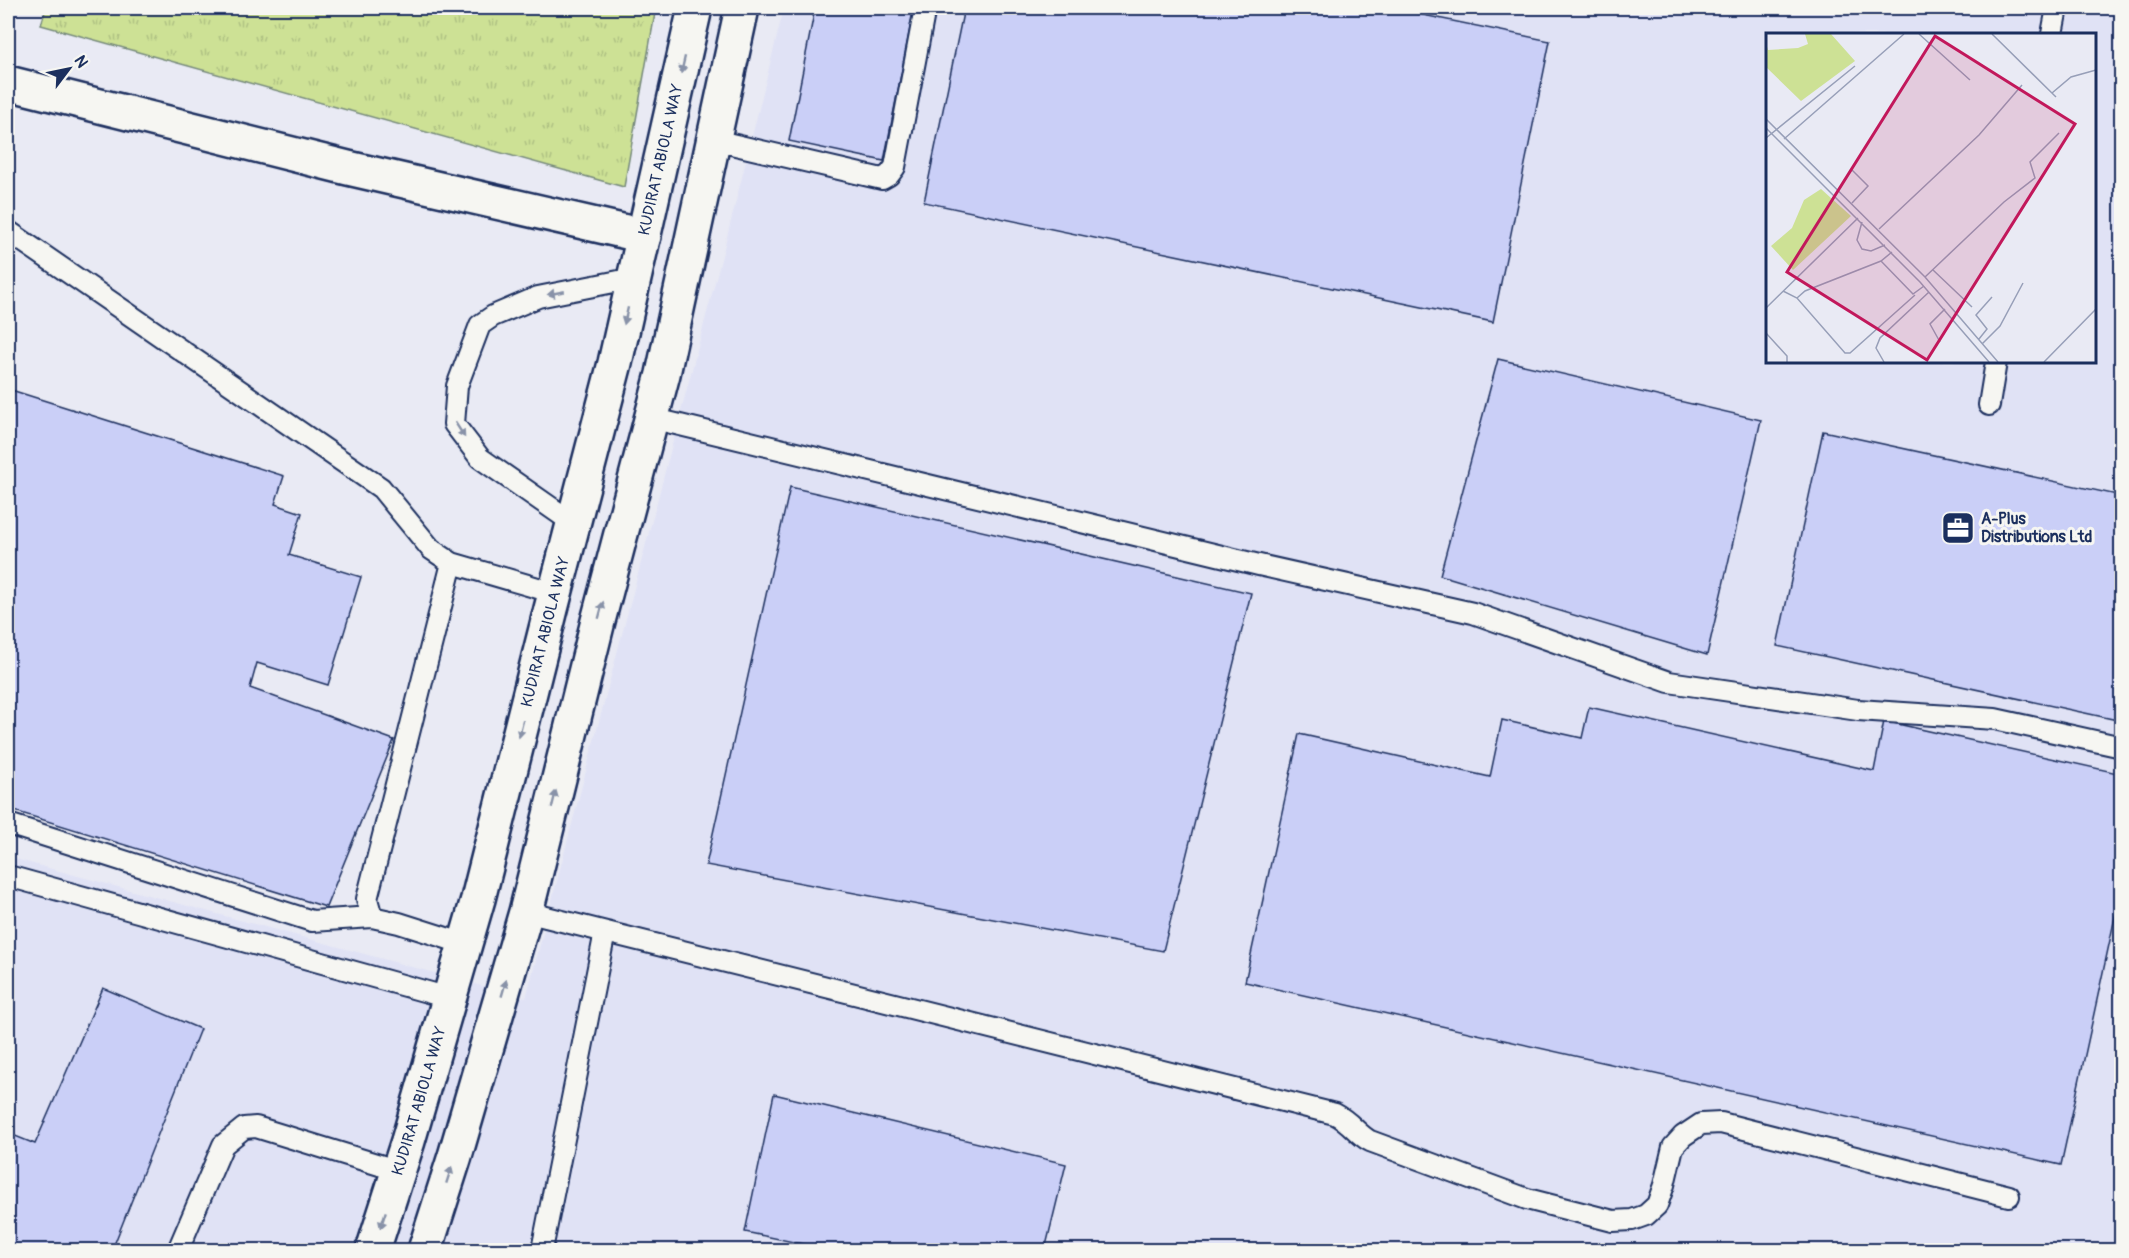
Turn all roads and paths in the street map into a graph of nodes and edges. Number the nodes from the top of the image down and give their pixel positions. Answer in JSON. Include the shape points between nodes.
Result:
{"nodes":[{"id":1,"x":695,"y":8,"type":"edge"},
{"id":2,"x":742,"y":8,"type":"edge"},
{"id":3,"x":925,"y":8,"type":"edge"},
{"id":4,"x":2057,"y":8,"type":"edge"},
{"id":5,"x":2052,"y":33,"type":"edge"},
{"id":6,"x":8,"y":83,"type":"edge"},
{"id":7,"x":714,"y":140,"type":"junction"},
{"id":8,"x":8,"y":231,"type":"edge"},
{"id":9,"x":644,"y":236,"type":"junction"},
{"id":10,"x":634,"y":278,"type":"junction"},
{"id":11,"x":1996,"y":363,"type":"edge"},
{"id":12,"x":1989,"y":405,"type":"dead end"},
{"id":13,"x":651,"y":418,"type":"junction"},
{"id":14,"x":573,"y":523,"type":"junction"},
{"id":15,"x":452,"y":563,"type":"junction"},
{"id":16,"x":555,"y":593,"type":"junction"},
{"id":17,"x":2121,"y":747,"type":"edge"},
{"id":18,"x":8,"y":824,"type":"edge"},
{"id":19,"x":8,"y":876,"type":"edge"},
{"id":20,"x":526,"y":912,"type":"junction"},
{"id":21,"x":372,"y":917,"type":"junction"},
{"id":22,"x":605,"y":932,"type":"junction"},
{"id":23,"x":465,"y":945,"type":"junction"},
{"id":24,"x":449,"y":998,"type":"junction"},
{"id":25,"x":399,"y":1171,"type":"junction"},
{"id":26,"x":2009,"y":1196,"type":"dead end"},
{"id":27,"x":178,"y":1251,"type":"edge"},
{"id":28,"x":373,"y":1251,"type":"edge"},
{"id":29,"x":425,"y":1251,"type":"edge"},
{"id":30,"x":542,"y":1251,"type":"edge"}],
"edges":[{"from":1,"to":9,"type":"main road","name":"KUDIRAT ABIOLA WAY","one_way":true},
{"from":2,"to":7,"type":"main road"},
{"from":3,"to":7,"type":"lane","via":[[895,167],[889,175],[882,179]]},
{"from":4,"to":5,"type":"lane"},
{"from":6,"to":9,"type":"main road","via":[[348,168]]},
{"from":7,"to":13,"type":"main road"},
{"from":8,"to":15,"type":"lane","via":[[381,488],[431,549]]},
{"from":9,"to":10,"type":"main road","name":"KUDIRAT ABIOLA WAY"},
{"from":10,"to":14,"type":"main road","name":"KUDIRAT ABIOLA WAY","one_way":true},
{"from":10,"to":14,"type":"lane","one_way":true,"via":[[538,297],[493,316],[480,325],[457,386],[454,424],[480,458]]},
{"from":11,"to":12,"type":"lane"},
{"from":13,"to":17,"type":"lane","via":[[1473,613],[1669,682],[1858,710],[1995,719]]},
{"from":20,"to":13,"type":"main road","one_way":true},
{"from":14,"to":16,"type":"main road","name":"KUDIRAT ABIOLA WAY"},
{"from":15,"to":16,"type":"lane"},
{"from":15,"to":21,"type":"lane","via":[[367,899]]},
{"from":16,"to":23,"type":"main road","name":"KUDIRAT ABIOLA WAY","one_way":true},
{"from":18,"to":21,"type":"lane","via":[[312,921]]},
{"from":19,"to":24,"type":"lane"},
{"from":20,"to":22,"type":"lane"},
{"from":29,"to":20,"type":"main road","one_way":true},
{"from":21,"to":23,"type":"lane"},
{"from":22,"to":26,"type":"lane","via":[[1335,1114],[1364,1138],[1379,1144],[1527,1199],[1612,1221],[1647,1215],[1657,1205],[1673,1147],[1701,1124],[1721,1123]]},
{"from":22,"to":30,"type":"lane"},
{"from":23,"to":24,"type":"main road","name":"KUDIRAT ABIOLA WAY"},
{"from":24,"to":25,"type":"main road","name":"KUDIRAT ABIOLA WAY"},
{"from":25,"to":27,"type":"lane","via":[[256,1127],[244,1128],[223,1145]]},
{"from":25,"to":28,"type":"main road","name":"KUDIRAT ABIOLA WAY","one_way":true}]}
